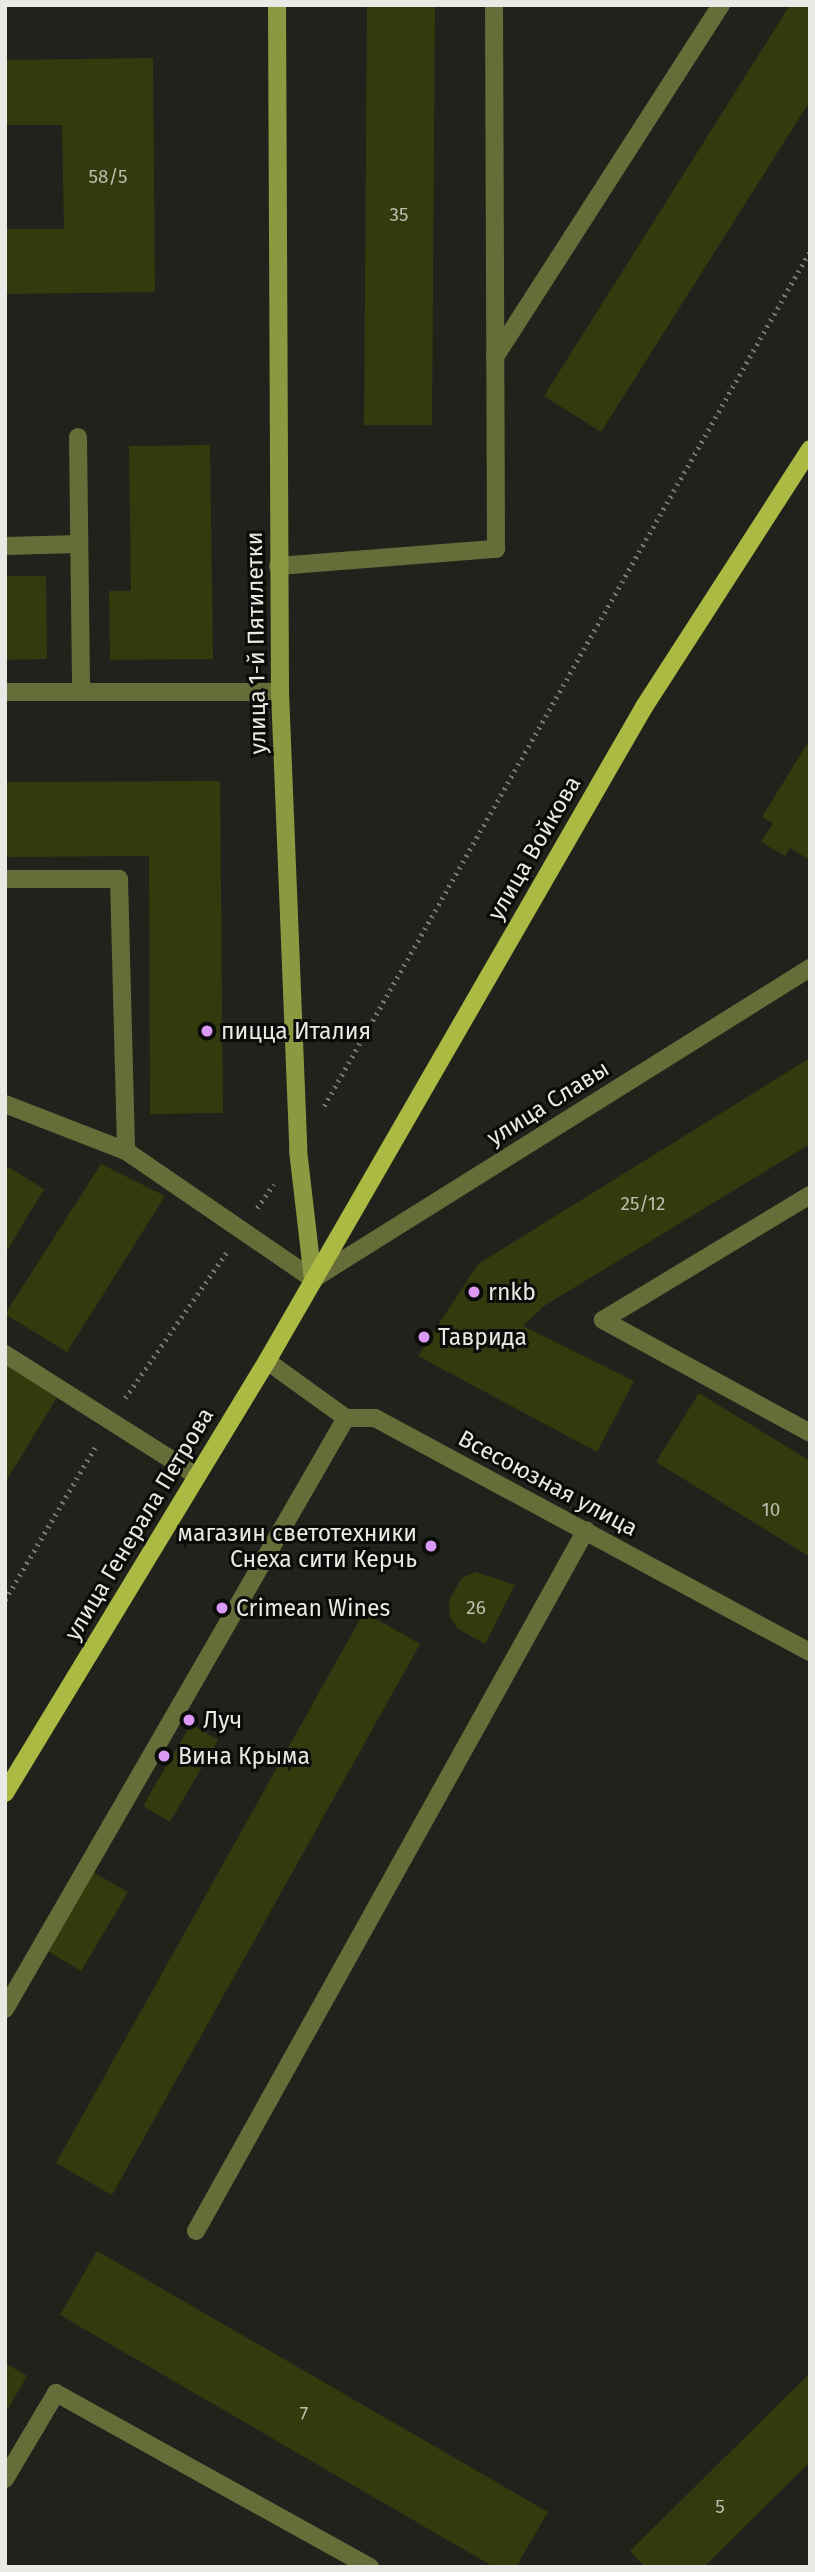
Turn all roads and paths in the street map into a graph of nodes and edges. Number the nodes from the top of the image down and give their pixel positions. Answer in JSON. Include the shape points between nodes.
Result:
{"nodes":[{"id":1,"x":277,"y":5,"type":"edge"},
{"id":2,"x":494,"y":5,"type":"edge"},
{"id":3,"x":721,"y":5,"type":"edge"},
{"id":4,"x":810,"y":251,"type":"edge"},
{"id":5,"x":495,"y":357,"type":"junction"},
{"id":6,"x":78,"y":438,"type":"dead end"},
{"id":7,"x":810,"y":449,"type":"edge"},
{"id":8,"x":79,"y":544,"type":"junction"},
{"id":9,"x":5,"y":546,"type":"edge"},
{"id":10,"x":278,"y":566,"type":"junction"},
{"id":11,"x":5,"y":692,"type":"edge"},
{"id":12,"x":81,"y":692,"type":"junction"},
{"id":13,"x":279,"y":692,"type":"junction"},
{"id":14,"x":5,"y":879,"type":"edge"},
{"id":15,"x":810,"y":969,"type":"edge"},
{"id":16,"x":5,"y":1104,"type":"edge"},
{"id":17,"x":298,"y":1150,"type":"junction"},
{"id":18,"x":126,"y":1151,"type":"junction"},
{"id":19,"x":810,"y":1195,"type":"edge"},
{"id":20,"x":242,"y":1230,"type":"junction"},
{"id":21,"x":313,"y":1279,"type":"junction"},
{"id":22,"x":5,"y":1354,"type":"edge"},
{"id":23,"x":267,"y":1361,"type":"junction"},
{"id":24,"x":113,"y":1416,"type":"junction"},
{"id":25,"x":346,"y":1418,"type":"junction"},
{"id":26,"x":810,"y":1433,"type":"edge"},
{"id":27,"x":196,"y":1475,"type":"junction"},
{"id":28,"x":586,"y":1530,"type":"junction"},
{"id":29,"x":5,"y":1600,"type":"edge"},
{"id":30,"x":810,"y":1652,"type":"edge"},
{"id":31,"x":5,"y":1793,"type":"edge"},
{"id":32,"x":5,"y":2009,"type":"edge"},
{"id":33,"x":196,"y":2231,"type":"dead end"},
{"id":34,"x":5,"y":2479,"type":"edge"},
{"id":35,"x":370,"y":2567,"type":"edge"}],
"edges":[{"from":1,"to":10,"type":"main road","name":"улица 1-й Пятилетки"},
{"from":2,"to":5,"type":"street"},
{"from":3,"to":5,"type":"street"},
{"from":4,"to":17,"type":"path","via":[[407,969]]},
{"from":5,"to":10,"type":"street","via":[[496,549]]},
{"from":6,"to":8,"type":"street"},
{"from":7,"to":21,"type":"main road","name":"улица Войкова","via":[[644,708]]},
{"from":8,"to":9,"type":"street"},
{"from":8,"to":12,"type":"street"},
{"from":10,"to":13,"type":"main road","name":"улица 1-й Пятилетки"},
{"from":11,"to":12,"type":"street"},
{"from":12,"to":13,"type":"street"},
{"from":13,"to":17,"type":"main road","name":"улица 1-й Пятилетки"},
{"from":14,"to":18,"type":"street","via":[[119,879]]},
{"from":15,"to":21,"type":"street","name":"улица Славы"},
{"from":16,"to":18,"type":"street"},
{"from":17,"to":20,"type":"path"},
{"from":17,"to":21,"type":"main road","name":"улица 1-й Пятилетки"},
{"from":18,"to":20,"type":"street"},
{"from":19,"to":26,"type":"street","via":[[603,1320]]},
{"from":20,"to":21,"type":"street"},
{"from":20,"to":24,"type":"path"},
{"from":21,"to":23,"type":"main road","name":"улица Генерала Петрова"},
{"from":22,"to":24,"type":"street"},
{"from":23,"to":25,"type":"street"},
{"from":23,"to":27,"type":"main road","name":"улица Генерала Петрова"},
{"from":24,"to":27,"type":"street"},
{"from":24,"to":29,"type":"path"},
{"from":25,"to":28,"type":"street","name":"Всесоюзная улица","via":[[375,1418]]},
{"from":25,"to":32,"type":"street"},
{"from":27,"to":31,"type":"main road","name":"улица Генерала Петрова"},
{"from":28,"to":30,"type":"street","name":"Всесоюзная улица"},
{"from":28,"to":33,"type":"street"},
{"from":34,"to":35,"type":"street","via":[[55,2393]]}]}
